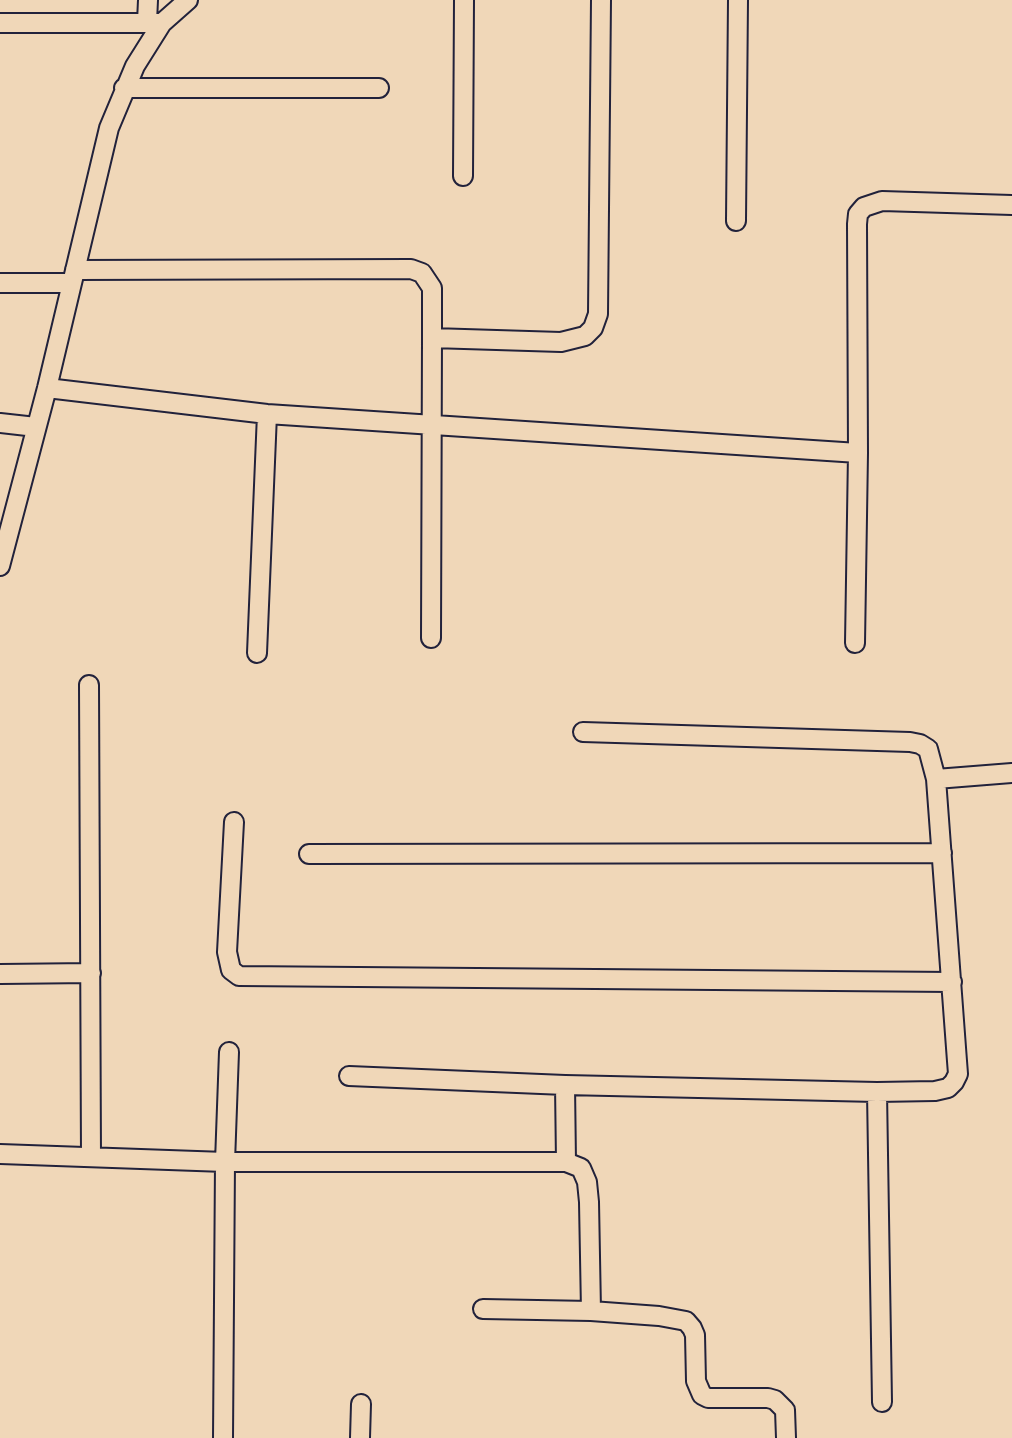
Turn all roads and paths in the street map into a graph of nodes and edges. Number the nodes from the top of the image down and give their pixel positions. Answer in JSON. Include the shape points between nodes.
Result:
{"nodes":[{"id":1,"x":148,"y":0,"type":"edge"},
{"id":2,"x":188,"y":0,"type":"edge"},
{"id":3,"x":464,"y":0,"type":"edge"},
{"id":4,"x":601,"y":0,"type":"edge"},
{"id":5,"x":738,"y":0,"type":"edge"},
{"id":6,"x":154,"y":22,"type":"junction"},
{"id":7,"x":0,"y":23,"type":"edge"},
{"id":8,"x":124,"y":88,"type":"junction"},
{"id":9,"x":379,"y":88,"type":"dead end"},
{"id":10,"x":463,"y":176,"type":"dead end"},
{"id":11,"x":1012,"y":205,"type":"edge"},
{"id":12,"x":736,"y":221,"type":"dead end"},
{"id":13,"x":73,"y":276,"type":"junction"},
{"id":14,"x":0,"y":283,"type":"edge"},
{"id":15,"x":432,"y":338,"type":"junction"},
{"id":16,"x":47,"y":388,"type":"junction"},
{"id":17,"x":267,"y":414,"type":"junction"},
{"id":18,"x":0,"y":423,"type":"edge"},
{"id":19,"x":433,"y":426,"type":"junction"},
{"id":20,"x":36,"y":427,"type":"junction"},
{"id":21,"x":858,"y":453,"type":"junction"},
{"id":22,"x":0,"y":566,"type":"edge"},
{"id":23,"x":431,"y":638,"type":"dead end"},
{"id":24,"x":855,"y":643,"type":"dead end"},
{"id":25,"x":257,"y":653,"type":"dead end"},
{"id":26,"x":89,"y":685,"type":"dead end"},
{"id":27,"x":583,"y":732,"type":"dead end"},
{"id":28,"x":1012,"y":772,"type":"edge"},
{"id":29,"x":936,"y":779,"type":"junction"},
{"id":30,"x":234,"y":822,"type":"dead end"},
{"id":31,"x":942,"y":853,"type":"junction"},
{"id":32,"x":309,"y":854,"type":"dead end"},
{"id":33,"x":91,"y":973,"type":"junction"},
{"id":34,"x":0,"y":974,"type":"edge"},
{"id":35,"x":952,"y":982,"type":"junction"},
{"id":36,"x":229,"y":1052,"type":"dead end"},
{"id":37,"x":349,"y":1076,"type":"dead end"},
{"id":38,"x":565,"y":1085,"type":"junction"},
{"id":39,"x":877,"y":1092,"type":"junction"},
{"id":40,"x":0,"y":1154,"type":"edge"},
{"id":41,"x":91,"y":1157,"type":"junction"},
{"id":42,"x":225,"y":1162,"type":"junction"},
{"id":43,"x":566,"y":1162,"type":"junction"},
{"id":44,"x":483,"y":1309,"type":"dead end"},
{"id":45,"x":591,"y":1311,"type":"junction"},
{"id":46,"x":882,"y":1402,"type":"dead end"},
{"id":47,"x":361,"y":1404,"type":"dead end"},
{"id":48,"x":223,"y":1438,"type":"edge"},
{"id":49,"x":360,"y":1438,"type":"edge"},
{"id":50,"x":786,"y":1438,"type":"edge"}],
"edges":[{"from":1,"to":6,"type":"street"},
{"from":2,"to":6,"type":"street"},
{"from":3,"to":10,"type":"street"},
{"from":4,"to":15,"type":"street","via":[[598,314],[593,328],[585,336],[561,342]]},
{"from":5,"to":12,"type":"street"},
{"from":6,"to":7,"type":"street"},
{"from":6,"to":8,"type":"street"},
{"from":8,"to":9,"type":"street"},
{"from":8,"to":13,"type":"street","via":[[109,128]]},
{"from":11,"to":21,"type":"street","via":[[882,201],[864,207],[858,214]]},
{"from":13,"to":14,"type":"street"},
{"from":13,"to":15,"type":"street","via":[[417,270],[428,278],[432,288]]},
{"from":13,"to":16,"type":"street"},
{"from":15,"to":19,"type":"street"},
{"from":16,"to":17,"type":"street"},
{"from":16,"to":20,"type":"street"},
{"from":17,"to":19,"type":"street"},
{"from":17,"to":25,"type":"street"},
{"from":18,"to":20,"type":"street"},
{"from":19,"to":21,"type":"street"},
{"from":19,"to":23,"type":"street"},
{"from":20,"to":22,"type":"street"},
{"from":21,"to":24,"type":"street"},
{"from":26,"to":33,"type":"street"},
{"from":27,"to":29,"type":"street","via":[[910,742],[928,749]]},
{"from":28,"to":29,"type":"street"},
{"from":29,"to":31,"type":"street"},
{"from":30,"to":35,"type":"street","via":[[227,952],[231,970],[239,976]]},
{"from":31,"to":32,"type":"street"},
{"from":31,"to":35,"type":"street"},
{"from":33,"to":34,"type":"street"},
{"from":33,"to":41,"type":"street"},
{"from":35,"to":39,"type":"street","via":[[957,1068],[954,1082],[935,1091]]},
{"from":36,"to":42,"type":"street"},
{"from":37,"to":38,"type":"street"},
{"from":38,"to":39,"type":"street"},
{"from":38,"to":43,"type":"street"},
{"from":39,"to":46,"type":"street"},
{"from":40,"to":41,"type":"street"},
{"from":41,"to":42,"type":"street"},
{"from":42,"to":43,"type":"street"},
{"from":42,"to":48,"type":"street"},
{"from":43,"to":45,"type":"street","via":[[581,1168],[587,1182]]},
{"from":44,"to":45,"type":"street"},
{"from":45,"to":50,"type":"street","via":[[686,1321],[695,1335],[696,1381],[702,1395],[775,1400],[785,1410]]},
{"from":47,"to":49,"type":"street"}]}
